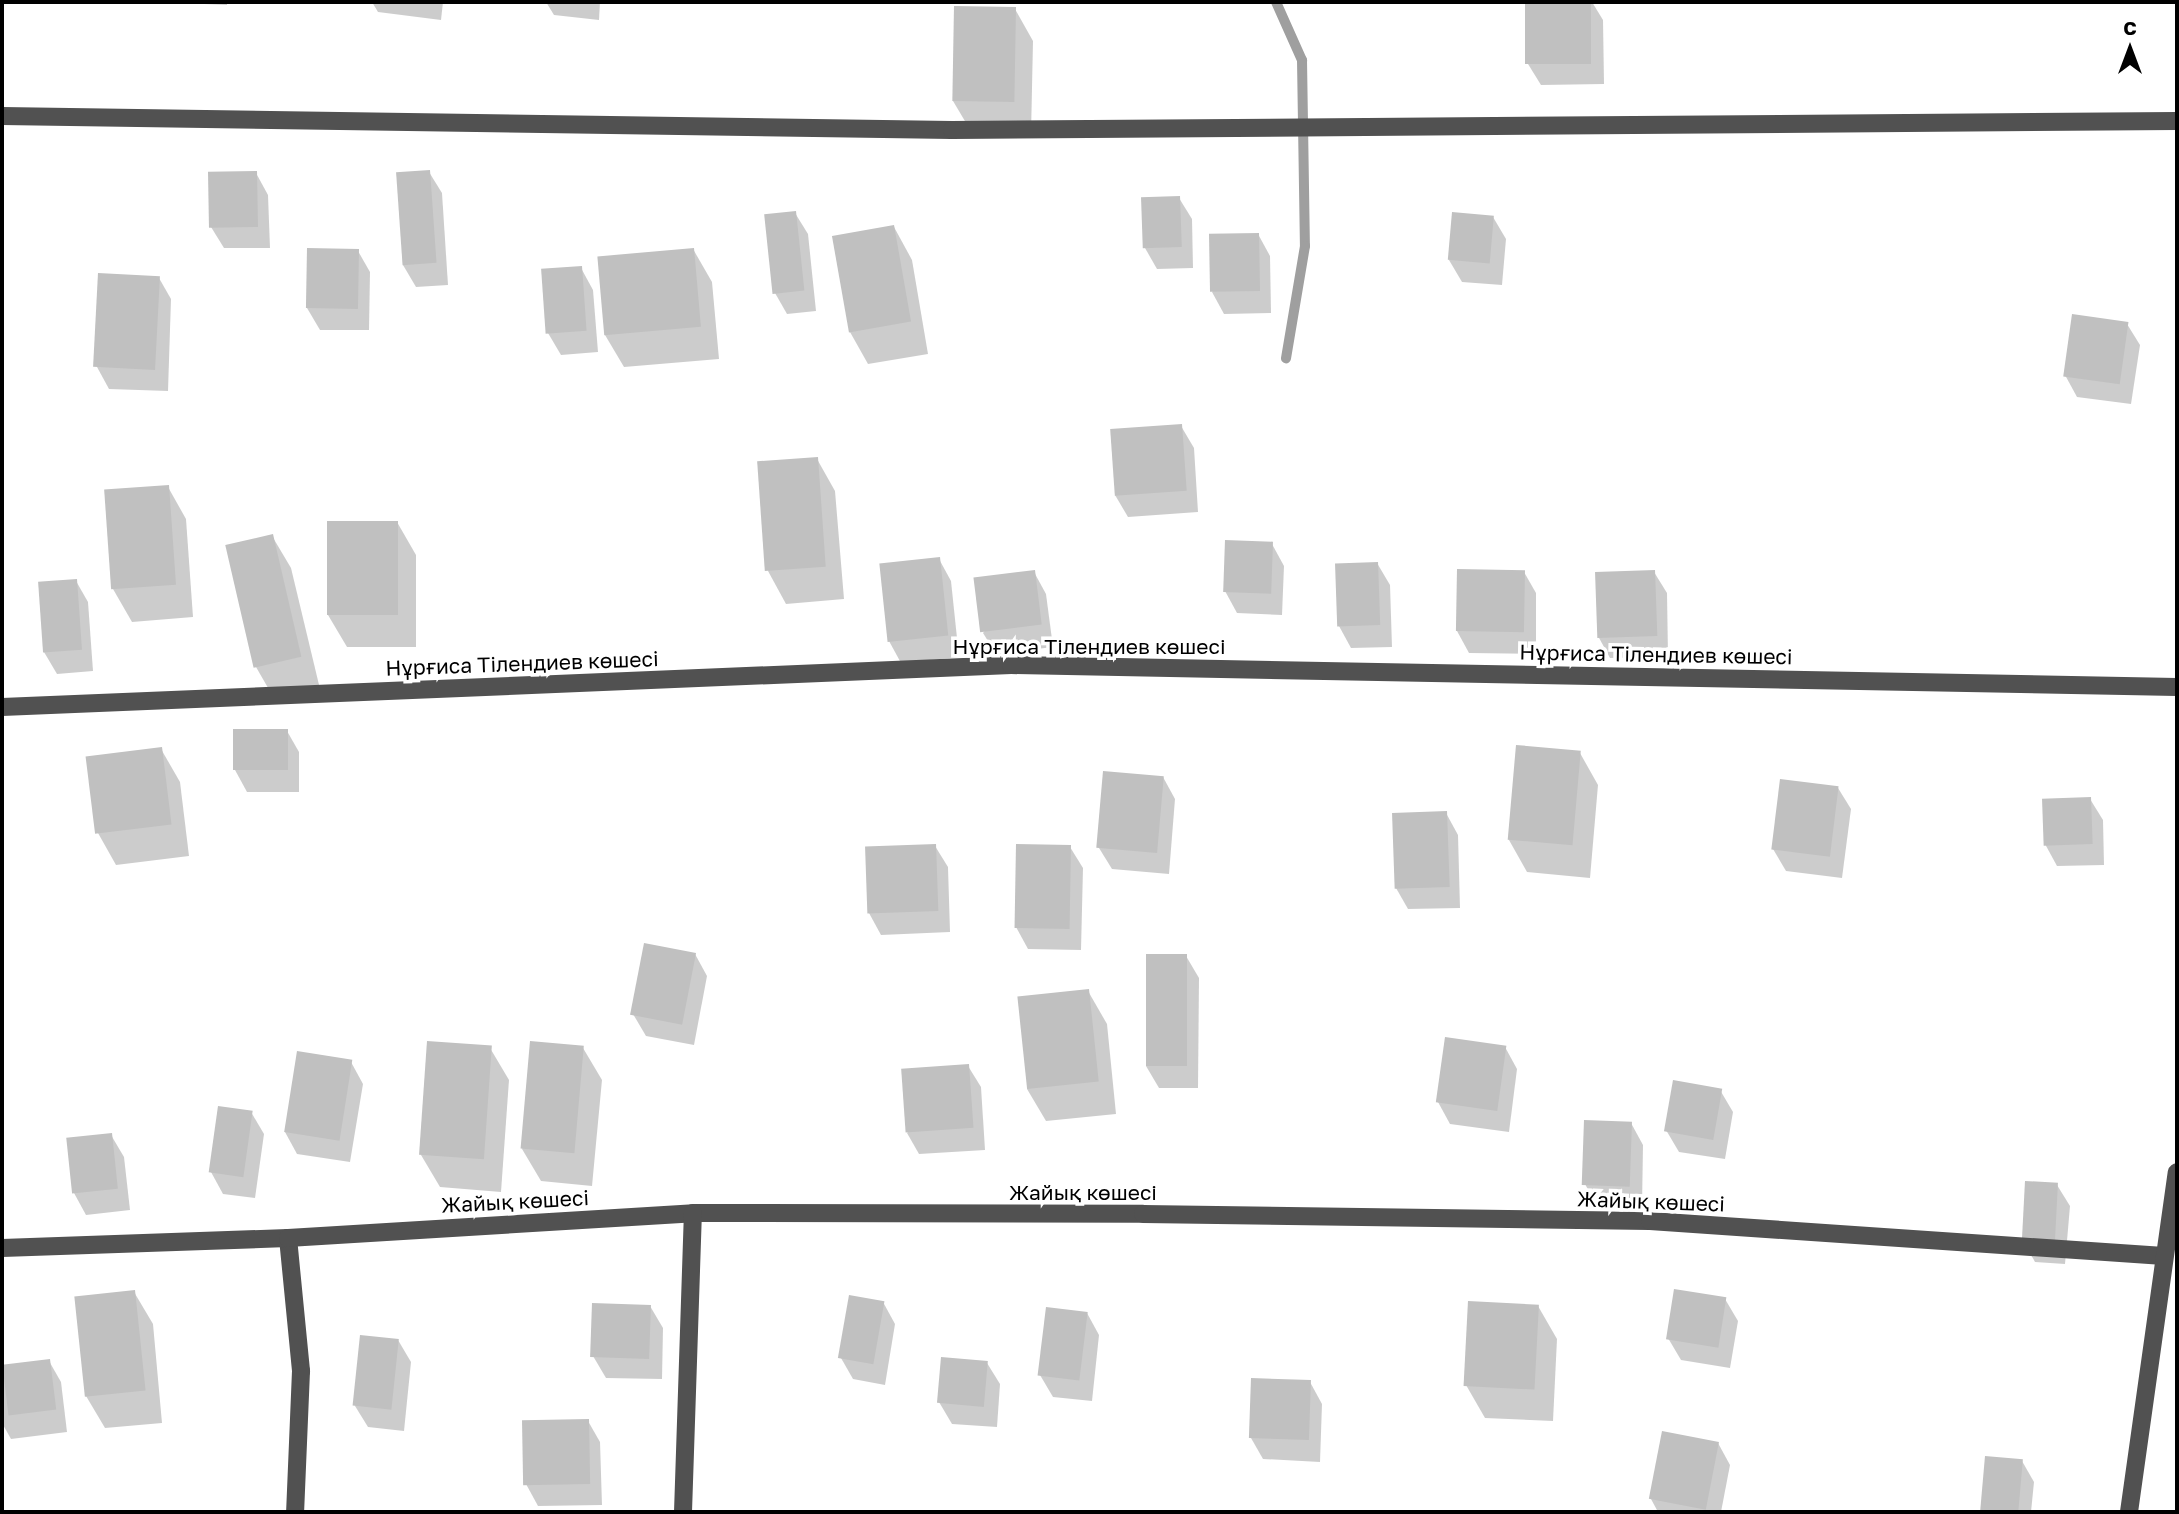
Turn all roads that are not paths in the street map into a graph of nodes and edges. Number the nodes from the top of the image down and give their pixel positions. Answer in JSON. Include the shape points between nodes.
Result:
{"nodes":[{"id":1,"x":2,"y":116,"type":"edge"},
{"id":2,"x":2177,"y":121,"type":"edge"},
{"id":3,"x":2177,"y":687,"type":"edge"},
{"id":4,"x":2,"y":707,"type":"edge"},
{"id":5,"x":2177,"y":1172,"type":"edge"},
{"id":6,"x":694,"y":1213,"type":"junction"},
{"id":7,"x":288,"y":1238,"type":"junction"},
{"id":8,"x":2,"y":1248,"type":"edge"},
{"id":9,"x":2164,"y":1256,"type":"junction"},
{"id":10,"x":295,"y":1512,"type":"edge"},
{"id":11,"x":683,"y":1512,"type":"edge"},
{"id":12,"x":2130,"y":1512,"type":"edge"}],
"edges":[{"from":1,"to":2,"type":"street","via":[[938,130]]},
{"from":3,"to":4,"type":"street","name":"Нұрғиса Тілендиев көшесі","via":[[1011,665]]},
{"from":5,"to":9,"type":"street"},
{"from":6,"to":7,"type":"street","name":"Жайық көшесі"},
{"from":6,"to":9,"type":"street","name":"Жайық көшесі","via":[[1650,1221]]},
{"from":6,"to":11,"type":"street"},
{"from":7,"to":8,"type":"street","name":"Жайық көшесі"},
{"from":7,"to":10,"type":"street","via":[[301,1371]]},
{"from":9,"to":12,"type":"street"}]}
